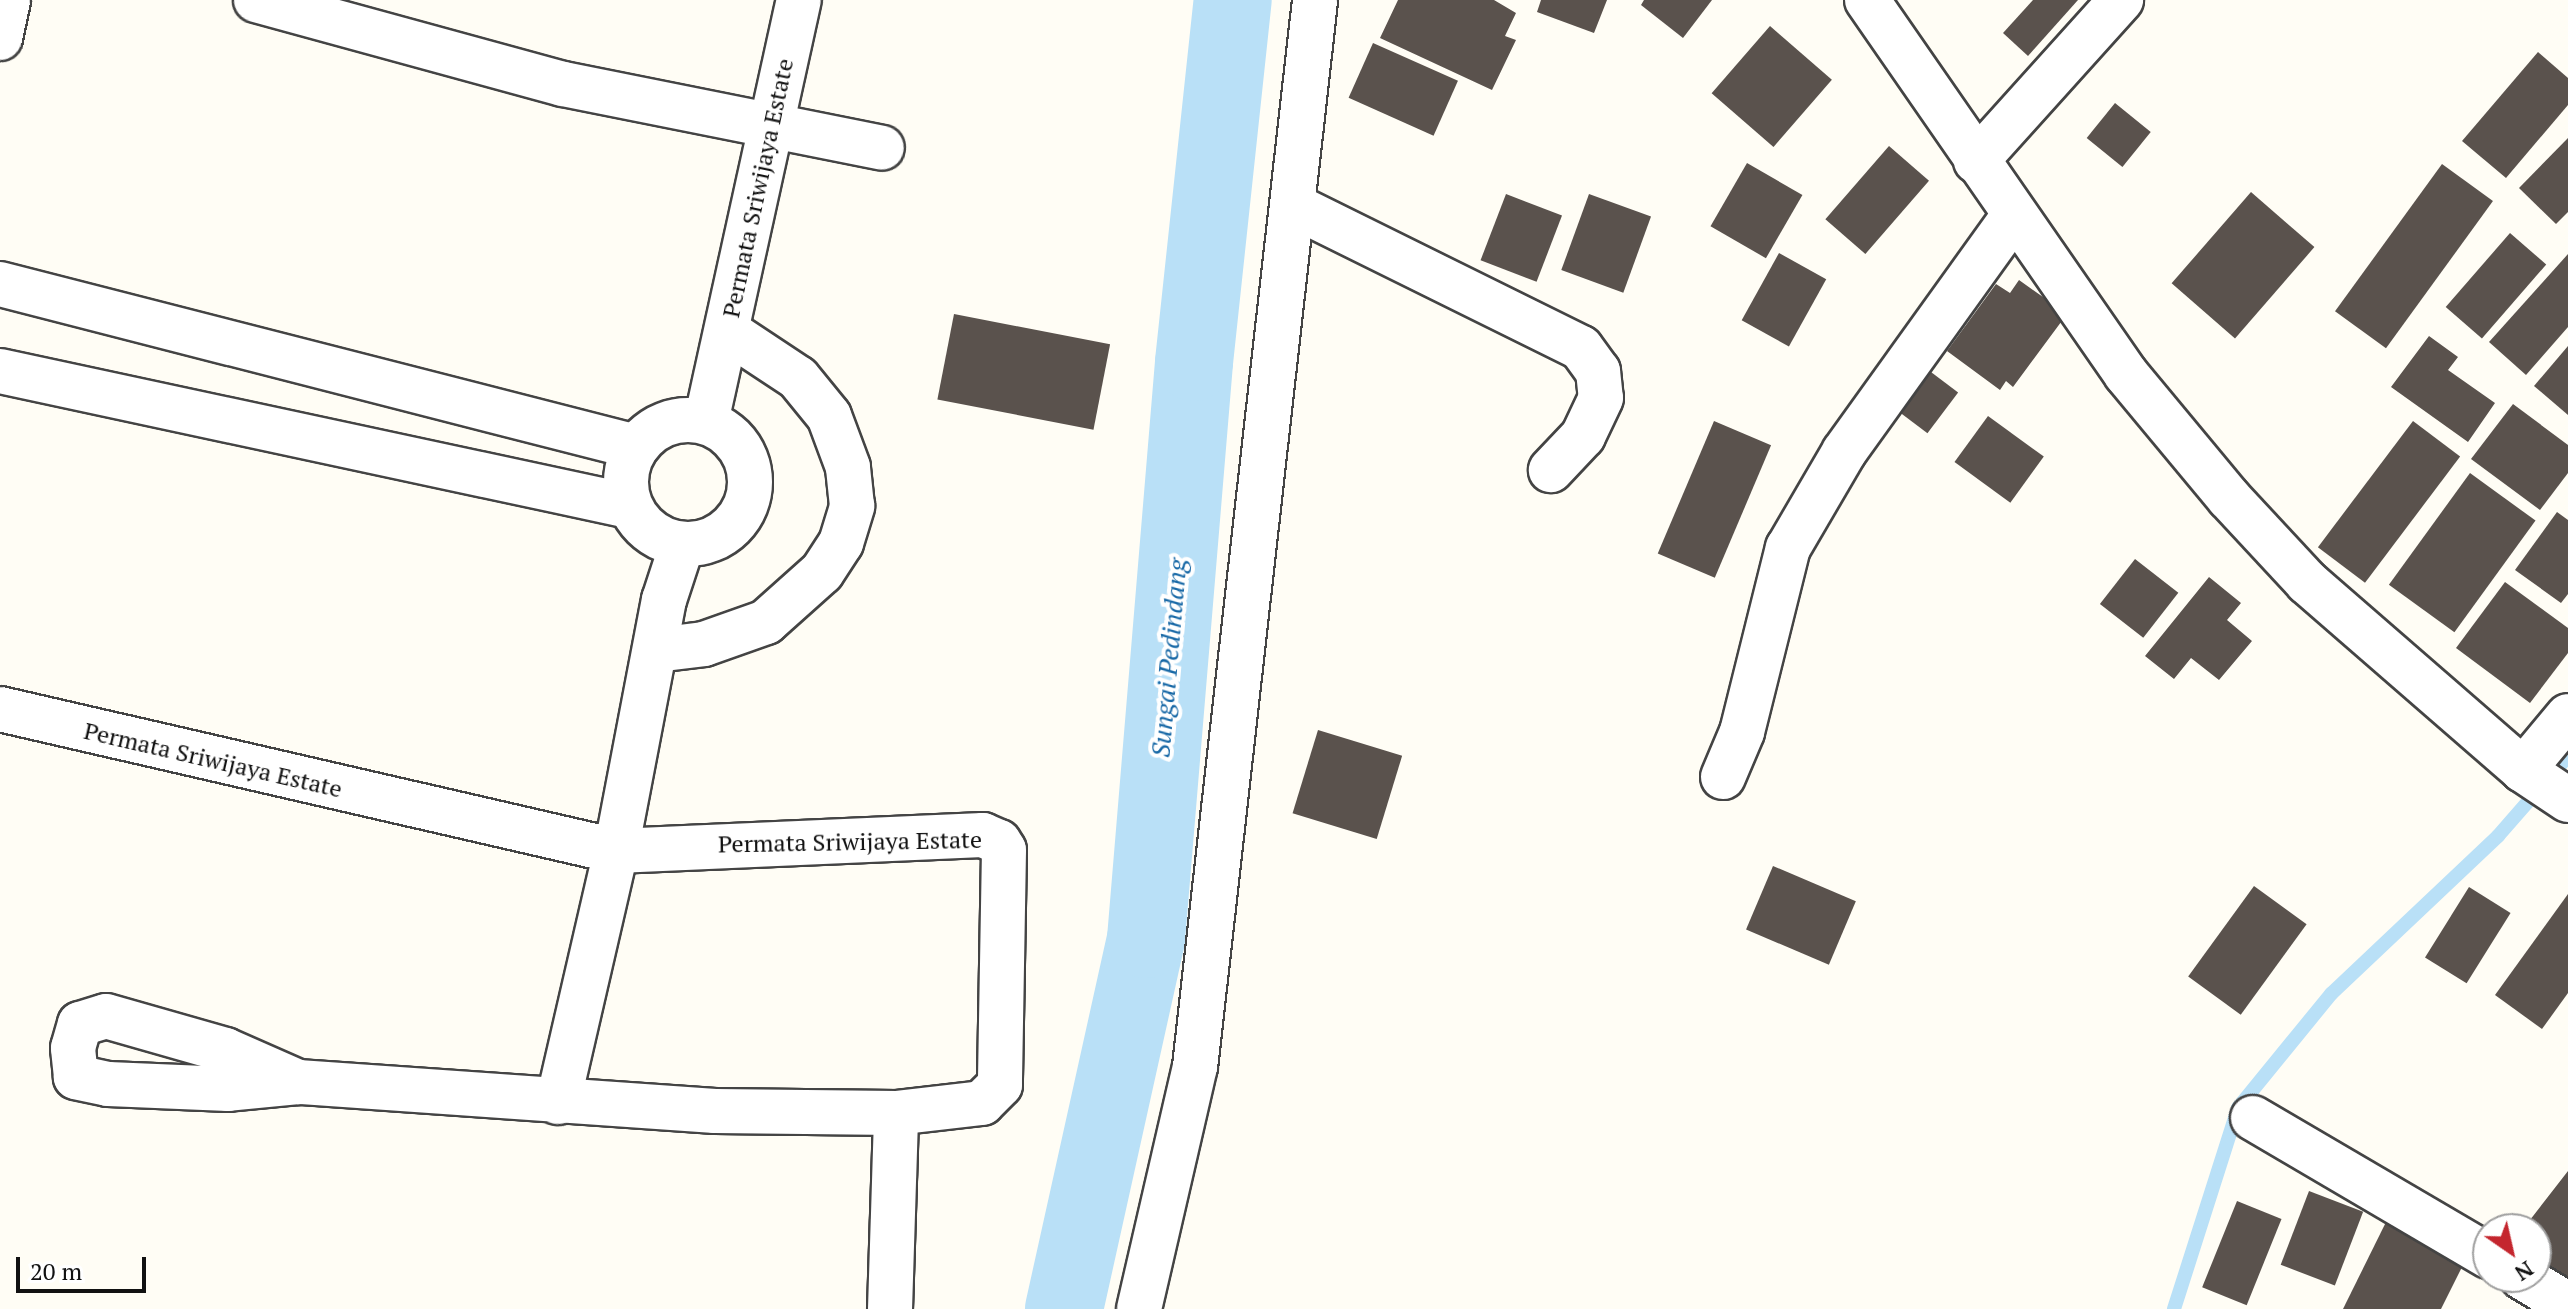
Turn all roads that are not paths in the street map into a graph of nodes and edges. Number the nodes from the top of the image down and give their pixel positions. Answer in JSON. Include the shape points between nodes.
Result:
{"nodes":[{"id":1,"x":8,"y":0,"type":"edge"},
{"id":2,"x":256,"y":0,"type":"edge"},
{"id":3,"x":799,"y":0,"type":"edge"},
{"id":4,"x":1315,"y":0,"type":"edge"},
{"id":5,"x":1867,"y":0,"type":"edge"},
{"id":6,"x":2121,"y":0,"type":"edge"},
{"id":7,"x":0,"y":38,"type":"edge"},
{"id":8,"x":771,"y":125,"type":"junction"},
{"id":9,"x":882,"y":148,"type":"dead end"},
{"id":10,"x":1976,"y":161,"type":"junction"},
{"id":11,"x":1292,"y":205,"type":"junction"},
{"id":12,"x":2013,"y":217,"type":"junction"},
{"id":13,"x":0,"y":284,"type":"edge"},
{"id":14,"x":727,"y":331,"type":"junction"},
{"id":15,"x":0,"y":371,"type":"edge"},
{"id":16,"x":706,"y":422,"type":"junction"},
{"id":17,"x":636,"y":447,"type":"junction"},
{"id":18,"x":1551,"y":470,"type":"dead end"},
{"id":19,"x":629,"y":506,"type":"junction"},
{"id":20,"x":682,"y":545,"type":"junction"},
{"id":21,"x":656,"y":650,"type":"junction"},
{"id":22,"x":0,"y":709,"type":"edge"},
{"id":23,"x":2568,"y":716,"type":"edge"},
{"id":24,"x":2523,"y":770,"type":"junction"},
{"id":25,"x":1723,"y":777,"type":"dead end"},
{"id":26,"x":2568,"y":800,"type":"edge"},
{"id":27,"x":616,"y":851,"type":"junction"},
{"id":28,"x":298,"y":1082,"type":"dead end"},
{"id":29,"x":558,"y":1102,"type":"junction"},
{"id":30,"x":896,"y":1113,"type":"junction"},
{"id":31,"x":2253,"y":1118,"type":"dead end"},
{"id":32,"x":2472,"y":1247,"type":"edge"},
{"id":33,"x":2548,"y":1293,"type":"edge"},
{"id":34,"x":2568,"y":1305,"type":"edge"},
{"id":35,"x":890,"y":1309,"type":"edge"},
{"id":36,"x":1139,"y":1309,"type":"edge"}],
"edges":[{"from":1,"to":7,"type":"street"},
{"from":2,"to":8,"type":"street","via":[[563,84]]},
{"from":3,"to":8,"type":"street","name":"Permata Sriwijaya Estate"},
{"from":4,"to":11,"type":"street"},
{"from":5,"to":10,"type":"street"},
{"from":6,"to":10,"type":"street"},
{"from":8,"to":9,"type":"street"},
{"from":8,"to":14,"type":"street","name":"Permata Sriwijaya Estate"},
{"from":10,"to":12,"type":"street"},
{"from":11,"to":18,"type":"street","via":[[1581,348],[1598,371],[1601,398],[1583,436]]},
{"from":11,"to":36,"type":"street","via":[[1195,1067]]},
{"from":12,"to":24,"type":"street","via":[[2126,374],[2270,544]]},
{"from":12,"to":25,"type":"street","via":[[1844,452],[1788,548],[1742,732]]},
{"from":13,"to":17,"type":"street"},
{"from":14,"to":16,"type":"street","name":"Permata Sriwijaya Estate"},
{"from":14,"to":21,"type":"street","via":[[798,378],[829,416],[841,438],[852,506],[841,543],[822,572],[766,622],[704,644]]},
{"from":15,"to":19,"type":"street"},
{"from":16,"to":17,"type":"street","via":[[667,423]]},
{"from":16,"to":20,"type":"street","via":[[729,434],[745,455],[751,481],[746,507],[731,528],[708,542]]},
{"from":17,"to":19,"type":"street","via":[[625,484]]},
{"from":19,"to":20,"type":"street","via":[[649,531]]},
{"from":20,"to":21,"type":"street"},
{"from":21,"to":27,"type":"street"},
{"from":22,"to":27,"type":"street","name":"Permata Sriwijaya Estate"},
{"from":23,"to":24,"type":"street"},
{"from":24,"to":26,"type":"street"},
{"from":27,"to":29,"type":"street"},
{"from":27,"to":30,"type":"street","name":"Permata Sriwijaya Estate","via":[[983,835],[999,842],[1006,861],[1000,1085],[982,1103]]},
{"from":28,"to":29,"type":"street","name":"Permata Sriwijaya Estate"},
{"from":29,"to":30,"type":"street","name":"Permata Sriwijaya Estate"},
{"from":30,"to":35,"type":"street"},
{"from":31,"to":32,"type":"street"},
{"from":33,"to":34,"type":"street"}]}
